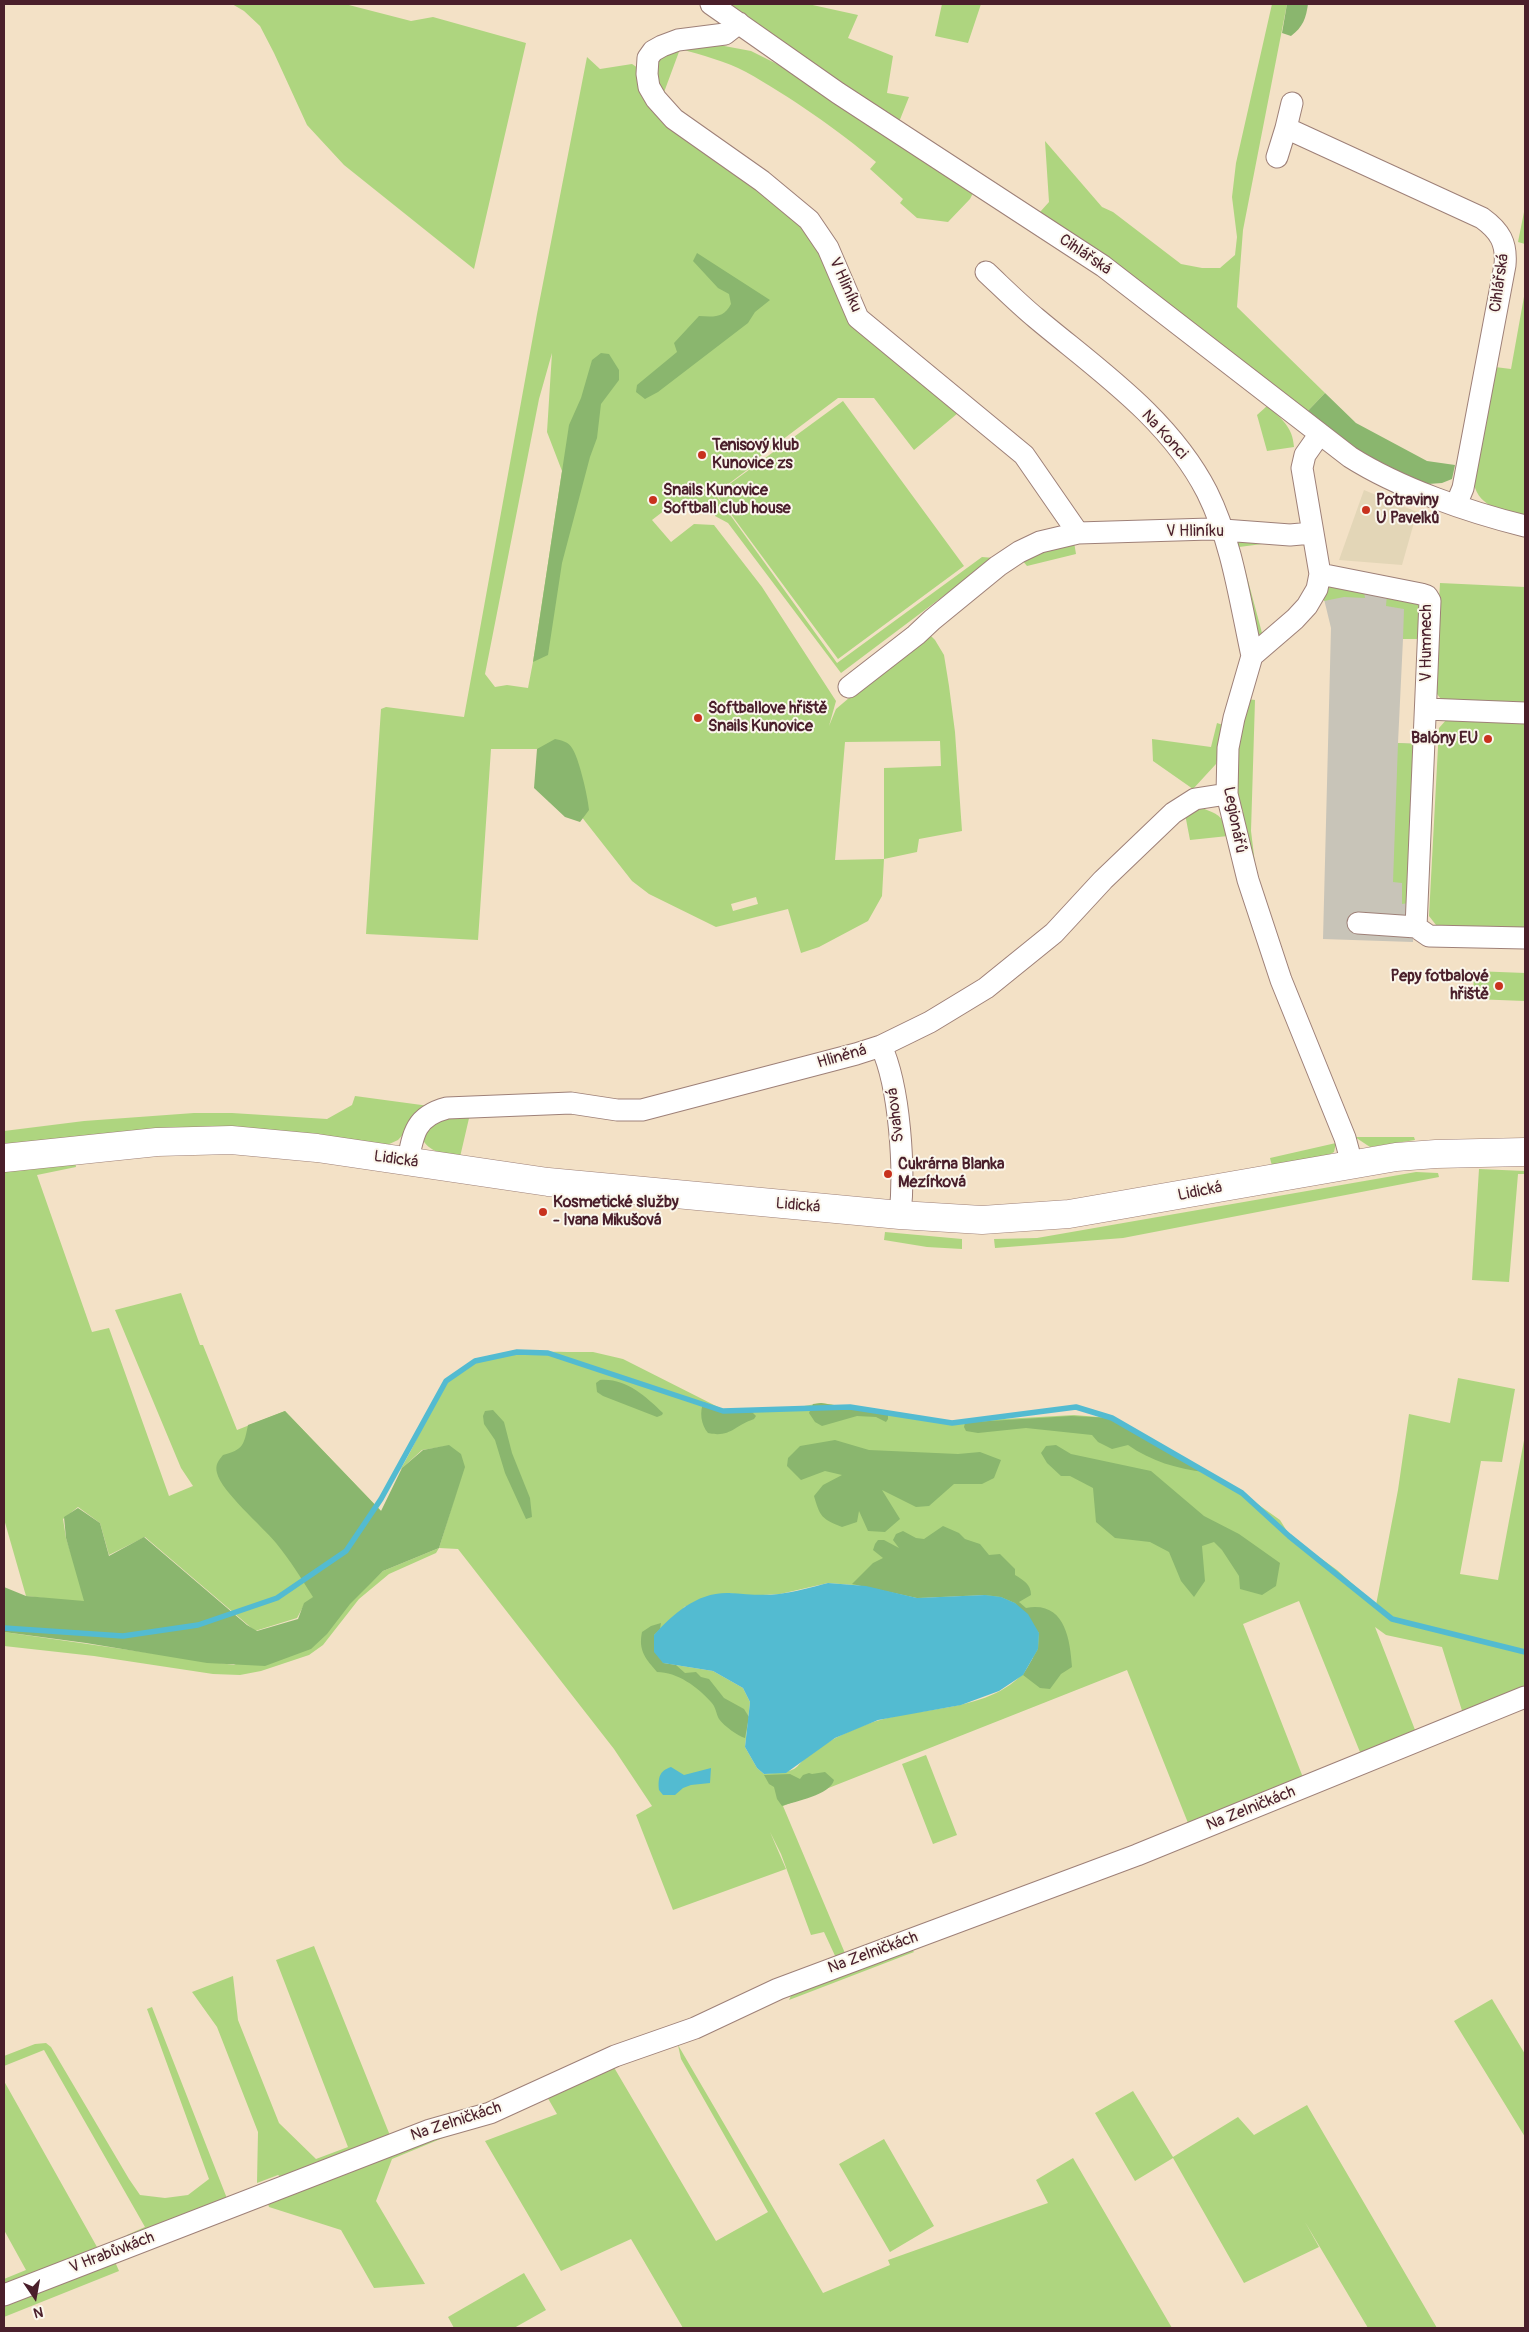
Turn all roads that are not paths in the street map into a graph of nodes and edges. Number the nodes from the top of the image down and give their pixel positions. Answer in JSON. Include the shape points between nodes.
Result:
{"nodes":[{"id":1,"x":711,"y":4,"type":"edge"},
{"id":2,"x":739,"y":24,"type":"junction"},
{"id":3,"x":1292,"y":104,"type":"dead end"},
{"id":4,"x":1286,"y":128,"type":"junction"},
{"id":5,"x":1277,"y":157,"type":"dead end"},
{"id":6,"x":986,"y":272,"type":"dead end"},
{"id":7,"x":1319,"y":435,"type":"junction"},
{"id":8,"x":1456,"y":505,"type":"junction"},
{"id":9,"x":1525,"y":526,"type":"edge"},
{"id":10,"x":1223,"y":530,"type":"junction"},
{"id":11,"x":1312,"y":532,"type":"junction"},
{"id":12,"x":1078,"y":533,"type":"junction"},
{"id":13,"x":1320,"y":574,"type":"junction"},
{"id":14,"x":1252,"y":656,"type":"junction"},
{"id":15,"x":849,"y":687,"type":"dead end"},
{"id":16,"x":1426,"y":709,"type":"junction"},
{"id":17,"x":1525,"y":713,"type":"edge"},
{"id":18,"x":1227,"y":794,"type":"junction"},
{"id":19,"x":1358,"y":923,"type":"dead end"},
{"id":20,"x":1416,"y":927,"type":"junction"},
{"id":21,"x":1525,"y":938,"type":"edge"},
{"id":22,"x":881,"y":1046,"type":"junction"},
{"id":23,"x":1525,"y":1152,"type":"edge"},
{"id":24,"x":4,"y":1158,"type":"edge"},
{"id":25,"x":408,"y":1161,"type":"junction"},
{"id":26,"x":1352,"y":1164,"type":"junction"},
{"id":27,"x":900,"y":1215,"type":"junction"},
{"id":28,"x":1525,"y":1696,"type":"edge"},
{"id":29,"x":221,"y":2211,"type":"joint"},
{"id":30,"x":4,"y":2295,"type":"edge"}],
"edges":[{"from":1,"to":2,"type":"street","name":"Cihlářská"},
{"from":2,"to":7,"type":"street","name":"Cihlářská","via":[[838,93],[1103,266]]},
{"from":2,"to":12,"type":"street","name":"V Hliníku","via":[[725,34],[693,37],[662,46],[649,56],[646,74],[649,87],[664,109],[809,220],[828,248],[858,318],[1024,455]]},
{"from":3,"to":4,"type":"street"},
{"from":4,"to":5,"type":"street"},
{"from":4,"to":8,"type":"street","name":"Cihlářská","via":[[1482,218],[1504,242],[1505,265],[1463,488]]},
{"from":6,"to":10,"type":"street","name":"Na Konci","via":[[1165,431],[1198,476]]},
{"from":7,"to":8,"type":"street","name":"Cihlářská","via":[[1379,474]]},
{"from":7,"to":11,"type":"street","via":[[1305,455],[1302,468]]},
{"from":8,"to":9,"type":"street","name":"Cihlářská"},
{"from":10,"to":11,"type":"street","name":"V Hliníku","via":[[1290,535]]},
{"from":10,"to":12,"type":"street","name":"V Hliníku"},
{"from":10,"to":14,"type":"street","name":"Na Konci"},
{"from":11,"to":13,"type":"street"},
{"from":12,"to":15,"type":"street","name":"V Hliníku","via":[[1040,542],[1008,559]]},
{"from":13,"to":14,"type":"street","via":[[1317,589],[1307,606]]},
{"from":13,"to":16,"type":"street","name":"V Humnech","via":[[1429,598]]},
{"from":14,"to":18,"type":"street","name":"Legionářů","via":[[1228,748]]},
{"from":16,"to":17,"type":"street"},
{"from":16,"to":20,"type":"street","name":"V Humnech"},
{"from":18,"to":22,"type":"street","name":"Hliněná","via":[[1204,796],[1188,803],[1153,831],[1069,919],[1025,958],[986,988],[930,1022]]},
{"from":18,"to":26,"type":"street","name":"Legionářů","via":[[1248,880],[1281,980],[1345,1138]]},
{"from":19,"to":20,"type":"street"},
{"from":20,"to":21,"type":"street","via":[[1429,936]]},
{"from":22,"to":25,"type":"street","name":"Hliněná","via":[[642,1110],[617,1110],[571,1102],[446,1108],[426,1116],[415,1131]]},
{"from":22,"to":27,"type":"street","name":"Svahová","via":[[887,1058],[898,1114],[902,1184]]},
{"from":23,"to":26,"type":"main road","name":"Lidická","via":[[1436,1154]]},
{"from":24,"to":25,"type":"main road","name":"Lidická","via":[[156,1142],[231,1140]]},
{"from":25,"to":27,"type":"main road","name":"Lidická","via":[[548,1182]]},
{"from":26,"to":27,"type":"main road","name":"Lidická","via":[[1069,1214],[982,1220]]},
{"from":28,"to":29,"type":"street","name":"Na Zelničkách","via":[[1146,1851],[778,1989],[695,2028],[615,2056],[490,2113],[430,2130]]},
{"from":29,"to":30,"type":"street","name":"V Hrabůvkách"}]}
